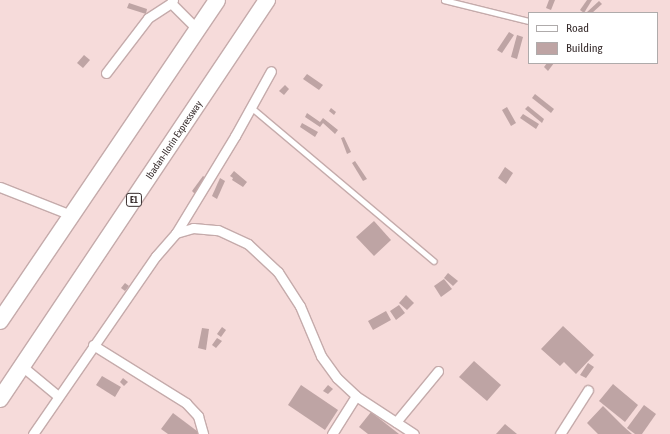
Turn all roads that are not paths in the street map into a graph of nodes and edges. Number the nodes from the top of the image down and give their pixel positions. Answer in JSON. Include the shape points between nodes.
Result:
{"nodes":[{"id":1,"x":217,"y":0,"type":"edge"},
{"id":2,"x":267,"y":0,"type":"edge"},
{"id":3,"x":444,"y":0,"type":"edge"},
{"id":4,"x":172,"y":2,"type":"edge"},
{"id":5,"x":528,"y":21,"type":"edge"},
{"id":6,"x":197,"y":29,"type":"junction"},
{"id":7,"x":270,"y":70,"type":"dead end"},
{"id":8,"x":106,"y":74,"type":"dead end"},
{"id":9,"x":251,"y":107,"type":"junction"},
{"id":10,"x":0,"y":187,"type":"edge"},
{"id":11,"x":71,"y":215,"type":"junction"},
{"id":12,"x":176,"y":233,"type":"junction"},
{"id":13,"x":434,"y":261,"type":"dead end"},
{"id":14,"x":0,"y":321,"type":"edge"},
{"id":15,"x":93,"y":345,"type":"junction"},
{"id":16,"x":23,"y":367,"type":"junction"},
{"id":17,"x":438,"y":371,"type":"dead end"},
{"id":18,"x":588,"y":390,"type":"dead end"},
{"id":19,"x":58,"y":396,"type":"junction"},
{"id":20,"x":356,"y":396,"type":"junction"},
{"id":21,"x":0,"y":399,"type":"edge"},
{"id":22,"x":396,"y":422,"type":"junction"},
{"id":23,"x":33,"y":434,"type":"edge"},
{"id":24,"x":203,"y":434,"type":"edge"},
{"id":25,"x":332,"y":434,"type":"edge"},
{"id":26,"x":414,"y":434,"type":"edge"},
{"id":27,"x":560,"y":434,"type":"edge"}],
"edges":[{"from":1,"to":6,"type":"highway"},
{"from":2,"to":16,"type":"highway","name":"Ibadan-Ilorin Expressway","number":"E1"},
{"from":3,"to":5,"type":"lane"},
{"from":4,"to":6,"type":"street"},
{"from":4,"to":8,"type":"street","via":[[148,18]]},
{"from":6,"to":11,"type":"highway"},
{"from":7,"to":9,"type":"street"},
{"from":9,"to":12,"type":"street"},
{"from":9,"to":13,"type":"lane"},
{"from":10,"to":11,"type":"street"},
{"from":11,"to":14,"type":"highway"},
{"from":12,"to":15,"type":"street","via":[[156,256]]},
{"from":12,"to":20,"type":"street","via":[[193,228],[218,230],[248,244],[278,272],[300,306],[321,356],[336,378]]},
{"from":15,"to":19,"type":"street"},
{"from":15,"to":24,"type":"street","via":[[186,402],[198,416]]},
{"from":16,"to":19,"type":"street"},
{"from":16,"to":21,"type":"highway","name":"Ibadan-Ilorin Expressway","number":"E1"},
{"from":17,"to":22,"type":"street"},
{"from":18,"to":27,"type":"street"},
{"from":19,"to":23,"type":"street"},
{"from":20,"to":22,"type":"street"},
{"from":20,"to":25,"type":"street"},
{"from":22,"to":26,"type":"street"}]}
